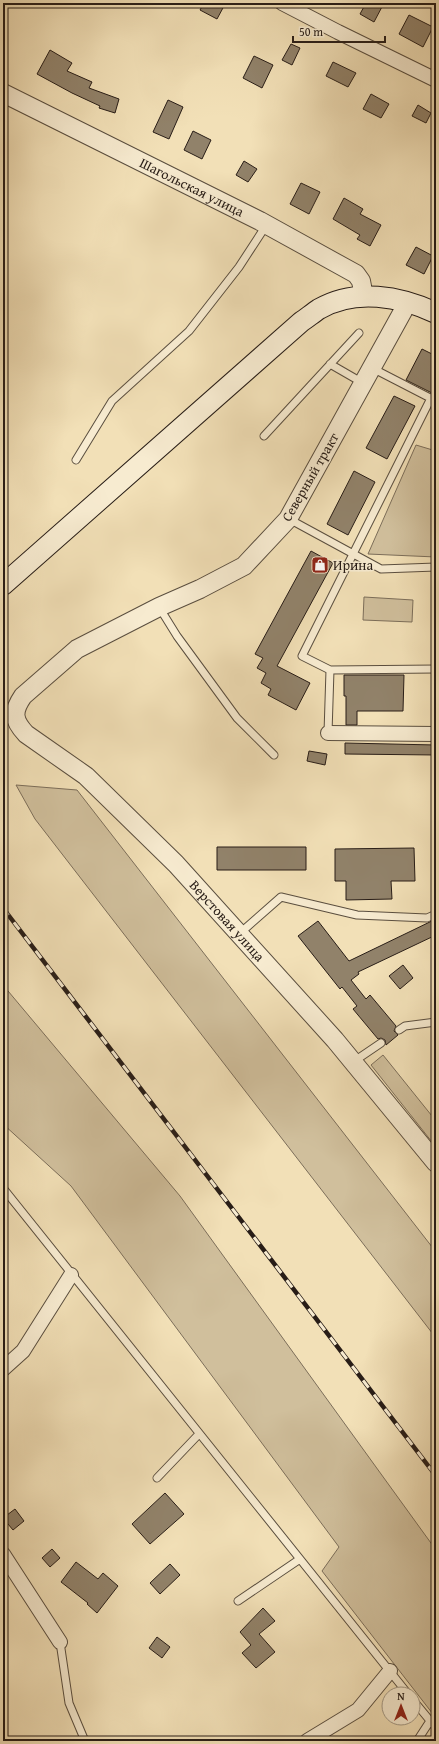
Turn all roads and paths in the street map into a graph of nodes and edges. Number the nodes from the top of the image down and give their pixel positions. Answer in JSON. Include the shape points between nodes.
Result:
{"nodes":[{"id":1,"x":282,"y":3,"type":"edge"},
{"id":2,"x":436,"y":80,"type":"edge"},
{"id":3,"x":3,"y":94,"type":"edge"},
{"id":4,"x":267,"y":224,"type":"junction"},
{"id":5,"x":364,"y":297,"type":"junction"},
{"id":6,"x":408,"y":302,"type":"junction"},
{"id":7,"x":436,"y":313,"type":"edge"},
{"id":8,"x":359,"y":333,"type":"dead end"},
{"id":9,"x":330,"y":364,"type":"junction"},
{"id":10,"x":368,"y":375,"type":"junction"},
{"id":11,"x":433,"y":400,"type":"edge"},
{"id":12,"x":264,"y":436,"type":"dead end"},
{"id":13,"x":76,"y":460,"type":"dead end"},
{"id":14,"x":288,"y":519,"type":"junction"},
{"id":15,"x":352,"y":553,"type":"junction"},
{"id":16,"x":436,"y":567,"type":"edge"},
{"id":17,"x":3,"y":585,"type":"edge"},
{"id":18,"x":159,"y":606,"type":"junction"},
{"id":19,"x":436,"y":669,"type":"edge"},
{"id":20,"x":330,"y":670,"type":"junction"},
{"id":21,"x":23,"y":696,"type":"joint"},
{"id":22,"x":328,"y":733,"type":"joint"},
{"id":23,"x":436,"y":734,"type":"edge"},
{"id":24,"x":274,"y":755,"type":"dead end"},
{"id":25,"x":436,"y":914,"type":"edge"},
{"id":26,"x":239,"y":934,"type":"junction"},
{"id":27,"x":436,"y":1022,"type":"edge"},
{"id":28,"x":399,"y":1030,"type":"dead end"},
{"id":29,"x":381,"y":1043,"type":"dead end"},
{"id":30,"x":353,"y":1062,"type":"junction"},
{"id":31,"x":436,"y":1163,"type":"edge"},
{"id":32,"x":3,"y":1188,"type":"edge"},
{"id":33,"x":71,"y":1274,"type":"junction"},
{"id":34,"x":3,"y":1369,"type":"edge"},
{"id":35,"x":199,"y":1434,"type":"junction"},
{"id":36,"x":157,"y":1478,"type":"dead end"},
{"id":37,"x":3,"y":1554,"type":"edge"},
{"id":38,"x":300,"y":1559,"type":"junction"},
{"id":39,"x":238,"y":1601,"type":"dead end"},
{"id":40,"x":60,"y":1642,"type":"joint"},
{"id":41,"x":390,"y":1671,"type":"junction"},
{"id":42,"x":402,"y":1686,"type":"edge"},
{"id":43,"x":421,"y":1710,"type":"edge"},
{"id":44,"x":430,"y":1721,"type":"junction"},
{"id":45,"x":436,"y":1728,"type":"edge"},
{"id":46,"x":85,"y":1741,"type":"edge"},
{"id":47,"x":307,"y":1741,"type":"edge"},
{"id":48,"x":417,"y":1741,"type":"edge"}],
"edges":[{"from":1,"to":2,"type":"street"},
{"from":3,"to":4,"type":"street","name":"Шагольская улица"},
{"from":4,"to":5,"type":"street","name":"Шагольская улица","via":[[356,274],[361,281]]},
{"from":4,"to":13,"type":"lane","via":[[239,267],[188,331],[112,400]]},
{"from":5,"to":6,"type":"main road","via":[[384,296]]},
{"from":5,"to":17,"type":"main road","via":[[341,300],[319,309],[301,322]]},
{"from":6,"to":7,"type":"main road"},
{"from":6,"to":10,"type":"street","name":"Северный тракт"},
{"from":8,"to":9,"type":"lane"},
{"from":9,"to":10,"type":"lane"},
{"from":9,"to":12,"type":"lane"},
{"from":10,"to":11,"type":"lane"},
{"from":10,"to":14,"type":"street","name":"Северный тракт"},
{"from":11,"to":15,"type":"lane"},
{"from":14,"to":15,"type":"lane"},
{"from":14,"to":18,"type":"street","name":"Северный тракт","via":[[244,566],[200,589]]},
{"from":15,"to":16,"type":"lane","via":[[381,569]]},
{"from":15,"to":20,"type":"lane","via":[[302,656]]},
{"from":18,"to":21,"type":"street","name":"Северный тракт","via":[[77,649]]},
{"from":18,"to":24,"type":"lane","via":[[177,636],[237,718]]},
{"from":19,"to":20,"type":"lane"},
{"from":20,"to":22,"type":"lane"},
{"from":21,"to":26,"type":"street","name":"Верстовая улица","via":[[17,706],[15,717],[26,734],[86,776],[176,864]]},
{"from":22,"to":23,"type":"street"},
{"from":25,"to":26,"type":"lane","via":[[427,918],[356,915],[281,897]]},
{"from":26,"to":30,"type":"street","name":"Верстовая улица"},
{"from":27,"to":28,"type":"lane","via":[[405,1026]]},
{"from":29,"to":30,"type":"lane"},
{"from":30,"to":31,"type":"street","name":"Верстовая улица"},
{"from":32,"to":33,"type":"lane"},
{"from":33,"to":34,"type":"street","via":[[23,1351]]},
{"from":33,"to":35,"type":"lane"},
{"from":35,"to":36,"type":"lane"},
{"from":35,"to":38,"type":"lane"},
{"from":37,"to":40,"type":"street"},
{"from":38,"to":39,"type":"lane"},
{"from":38,"to":41,"type":"lane"},
{"from":40,"to":46,"type":"lane","via":[[69,1703]]},
{"from":41,"to":42,"type":"lane"},
{"from":41,"to":47,"type":"street","via":[[358,1710]]},
{"from":43,"to":44,"type":"lane"},
{"from":44,"to":45,"type":"lane"},
{"from":44,"to":48,"type":"lane"}]}
